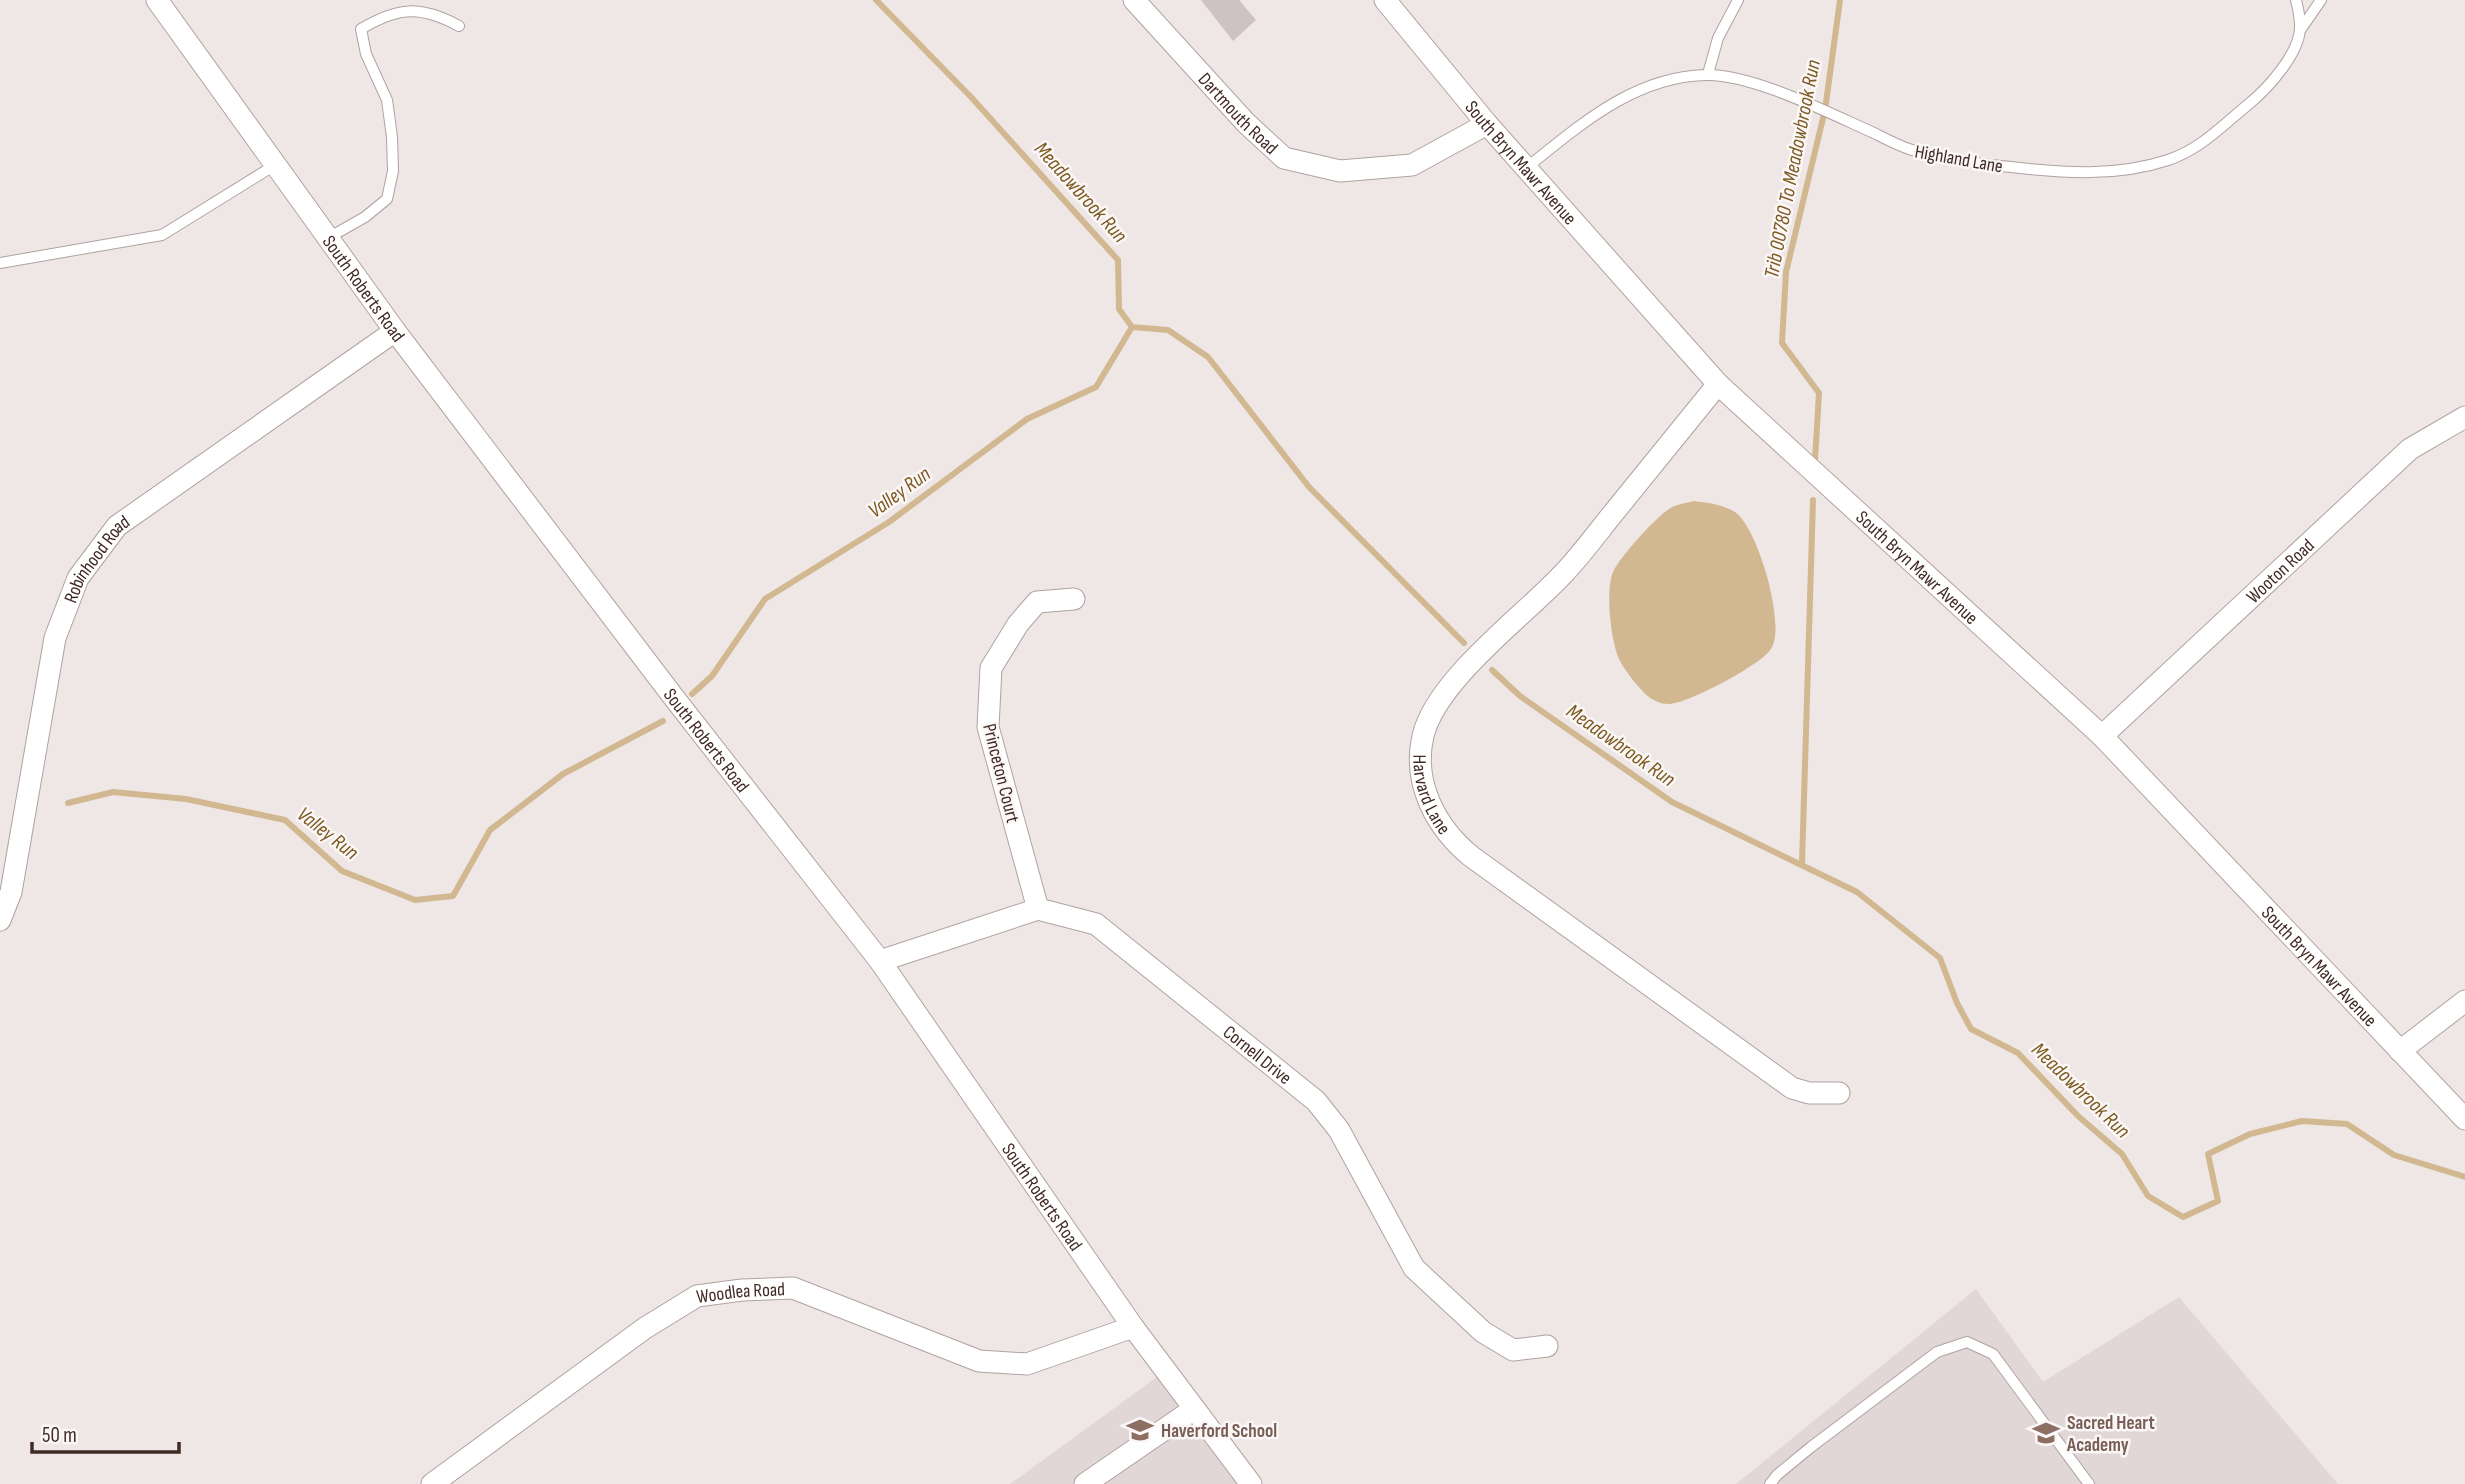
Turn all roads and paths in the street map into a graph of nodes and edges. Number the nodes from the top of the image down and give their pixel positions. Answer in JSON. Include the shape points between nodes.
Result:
{"nodes":[{"id":1,"x":157,"y":0,"type":"edge"},
{"id":2,"x":1134,"y":0,"type":"edge"},
{"id":3,"x":1385,"y":0,"type":"edge"},
{"id":4,"x":1738,"y":0,"type":"edge"},
{"id":5,"x":2295,"y":0,"type":"edge"},
{"id":6,"x":2321,"y":0,"type":"edge"},
{"id":7,"x":458,"y":26,"type":"dead end"},
{"id":8,"x":2301,"y":29,"type":"junction"},
{"id":9,"x":1708,"y":75,"type":"junction"},
{"id":10,"x":1487,"y":124,"type":"junction"},
{"id":11,"x":275,"y":164,"type":"junction"},
{"id":12,"x":1526,"y":167,"type":"junction"},
{"id":13,"x":328,"y":238,"type":"junction"},
{"id":14,"x":0,"y":263,"type":"edge"},
{"id":15,"x":395,"y":331,"type":"junction"},
{"id":16,"x":1718,"y":384,"type":"junction"},
{"id":17,"x":2465,"y":417,"type":"edge"},
{"id":18,"x":1073,"y":599,"type":"dead end"},
{"id":19,"x":2102,"y":736,"type":"junction"},
{"id":20,"x":1038,"y":909,"type":"junction"},
{"id":21,"x":0,"y":920,"type":"edge"},
{"id":22,"x":880,"y":961,"type":"junction"},
{"id":23,"x":2465,"y":1001,"type":"edge"},
{"id":24,"x":2400,"y":1051,"type":"junction"},
{"id":25,"x":1839,"y":1093,"type":"dead end"},
{"id":26,"x":2465,"y":1119,"type":"edge"},
{"id":27,"x":1133,"y":1327,"type":"junction"},
{"id":28,"x":1547,"y":1346,"type":"dead end"},
{"id":29,"x":1194,"y":1409,"type":"junction"},
{"id":30,"x":432,"y":1484,"type":"edge"},
{"id":31,"x":1085,"y":1484,"type":"edge"},
{"id":32,"x":1251,"y":1484,"type":"edge"},
{"id":33,"x":1770,"y":1484,"type":"edge"},
{"id":34,"x":2089,"y":1484,"type":"edge"}],
"edges":[{"from":1,"to":11,"type":"street","name":"South Roberts Road"},
{"from":2,"to":10,"type":"street","name":"Dartmouth Road","via":[[1284,158],[1339,171],[1412,165]]},
{"from":3,"to":10,"type":"street","name":"South Bryn Mawr Avenue"},
{"from":4,"to":9,"type":"lane","via":[[1718,38]]},
{"from":5,"to":8,"type":"lane"},
{"from":6,"to":8,"type":"lane","name":"Highland Lane"},
{"from":7,"to":13,"type":"lane","via":[[437,14],[408,9],[380,17],[361,29],[366,54],[387,100],[393,172],[387,199]]},
{"from":8,"to":9,"type":"lane","name":"Highland Lane","via":[[2288,62],[2268,88],[2201,144],[2169,160],[2126,170],[2064,173],[1958,162],[1910,150],[1746,81]]},
{"from":9,"to":12,"type":"lane","name":"Highland Lane","via":[[1682,77],[1631,93],[1598,111]]},
{"from":10,"to":12,"type":"street","name":"South Bryn Mawr Avenue"},
{"from":11,"to":13,"type":"street","name":"South Roberts Road"},
{"from":11,"to":14,"type":"lane","via":[[162,234]]},
{"from":12,"to":16,"type":"street","name":"South Bryn Mawr Avenue"},
{"from":13,"to":15,"type":"street","name":"South Roberts Road"},
{"from":15,"to":21,"type":"street","name":"Robinhood Road","via":[[117,526],[78,578],[55,638],[10,892]]},
{"from":15,"to":22,"type":"street","name":"South Roberts Road"},
{"from":16,"to":19,"type":"street","name":"South Bryn Mawr Avenue"},
{"from":16,"to":25,"type":"street","name":"Harvard Lane","via":[[1565,572],[1446,690],[1423,735],[1423,776],[1434,815],[1472,857],[1792,1088]]},
{"from":17,"to":19,"type":"street","name":"Wooton Road","via":[[2410,449]]},
{"from":18,"to":20,"type":"street","name":"Princeton Court","via":[[1037,602],[991,668],[988,727]]},
{"from":19,"to":24,"type":"street","name":"South Bryn Mawr Avenue"},
{"from":20,"to":22,"type":"street"},
{"from":20,"to":28,"type":"street","name":"Cornell Drive","via":[[1096,924],[1316,1101],[1339,1130],[1415,1268],[1483,1332],[1513,1350]]},
{"from":22,"to":27,"type":"street","name":"South Roberts Road"},
{"from":23,"to":24,"type":"street"},
{"from":24,"to":26,"type":"street","name":"South Bryn Mawr Avenue"},
{"from":27,"to":29,"type":"street","name":"South Roberts Road"},
{"from":27,"to":30,"type":"street","name":"Woodlea Road","via":[[1027,1364],[979,1361],[793,1288],[697,1296],[645,1328]]},
{"from":29,"to":31,"type":"street"},
{"from":29,"to":32,"type":"street","name":"South Roberts Road"},
{"from":33,"to":34,"type":"lane","via":[[1811,1447],[1937,1352],[1967,1342],[1993,1354]]}]}
